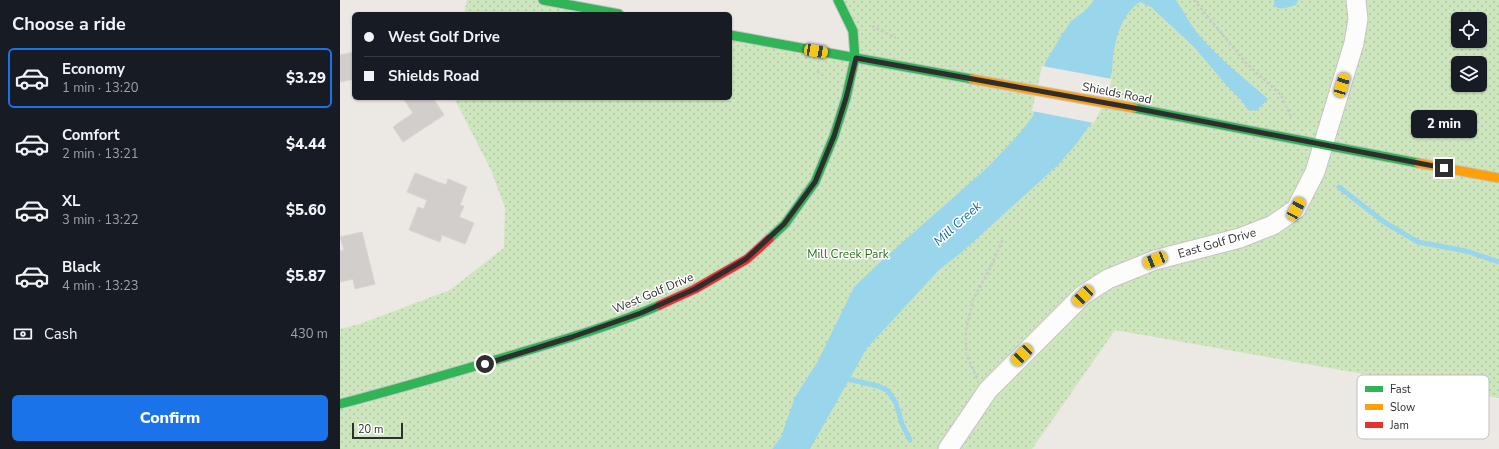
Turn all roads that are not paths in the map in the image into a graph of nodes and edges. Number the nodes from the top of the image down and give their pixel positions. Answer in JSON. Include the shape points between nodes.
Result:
{"nodes":[{"id":1,"x":543,"y":0,"type":"edge"},
{"id":2,"x":838,"y":0,"type":"edge"},
{"id":3,"x":1356,"y":0,"type":"edge"},
{"id":4,"x":608,"y":12,"type":"edge"},
{"id":5,"x":732,"y":35,"type":"edge"},
{"id":6,"x":856,"y":58,"type":"junction"},
{"id":7,"x":1324,"y":144,"type":"junction"},
{"id":8,"x":1499,"y":178,"type":"edge"},
{"id":9,"x":340,"y":404,"type":"edge"},
{"id":10,"x":948,"y":449,"type":"edge"}],
"edges":[{"from":1,"to":4,"type":"main road"},
{"from":2,"to":6,"type":"main road","via":[[853,31]]},
{"from":3,"to":7,"type":"street","name":"East Golf Drive","via":[[1358,19],[1354,43]]},
{"from":5,"to":6,"type":"main road","name":"Shields Road"},
{"from":6,"to":7,"type":"main road","name":"Shields Road"},
{"from":6,"to":9,"type":"main road","name":"West Golf Drive","via":[[834,136],[815,182],[784,224],[746,259],[695,289],[641,313],[498,360]]},
{"from":7,"to":8,"type":"main road","name":"Shields Road"},
{"from":7,"to":10,"type":"street","name":"East Golf Drive","via":[[1315,172],[1296,209],[1273,225],[1240,238],[1155,260],[1108,279],[1083,296],[988,390]]}]}
